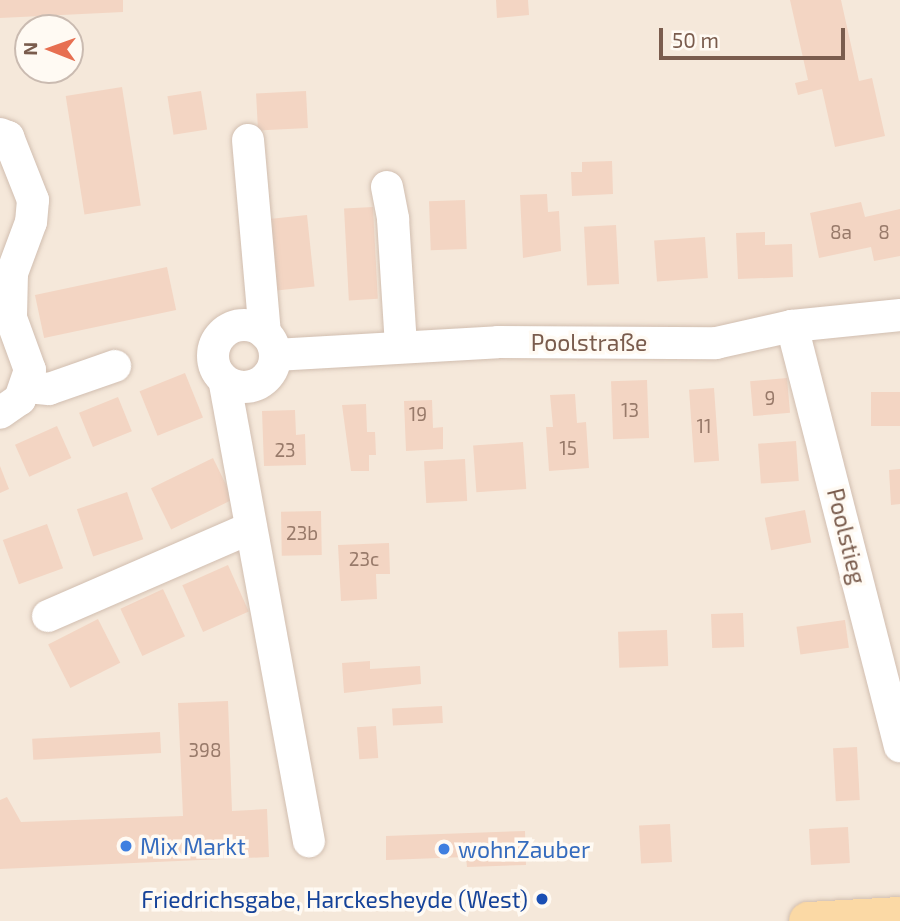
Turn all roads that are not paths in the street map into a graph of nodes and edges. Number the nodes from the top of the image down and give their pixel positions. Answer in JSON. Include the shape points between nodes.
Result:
{"nodes":[{"id":1,"x":4,"y":136,"type":"edge"},
{"id":2,"x":248,"y":140,"type":"dead end"},
{"id":3,"x":387,"y":187,"type":"dead end"},
{"id":4,"x":900,"y":315,"type":"edge"},
{"id":5,"x":792,"y":326,"type":"junction"},
{"id":6,"x":270,"y":344,"type":"junction"},
{"id":7,"x":401,"y":347,"type":"junction"},
{"id":8,"x":115,"y":366,"type":"dead end"},
{"id":9,"x":225,"y":384,"type":"junction"},
{"id":10,"x":26,"y":387,"type":"junction"},
{"id":11,"x":0,"y":413,"type":"edge"},
{"id":12,"x":250,"y":528,"type":"junction"},
{"id":13,"x":48,"y":616,"type":"dead end"},
{"id":14,"x":900,"y":746,"type":"edge"},
{"id":15,"x":309,"y":841,"type":"dead end"},
{"id":16,"x":900,"y":916,"type":"edge"},
{"id":17,"x":808,"y":921,"type":"edge"}],
"edges":[{"from":1,"to":10,"type":"street","via":[[33,200],[31,222],[12,273],[11,296],[11,318],[30,370]]},
{"from":2,"to":6,"type":"street"},
{"from":3,"to":7,"type":"street"},
{"from":4,"to":5,"type":"street","name":"Poolstraße"},
{"from":5,"to":7,"type":"street","name":"Poolstraße","via":[[716,343]]},
{"from":5,"to":14,"type":"street","name":"Poolstieg"},
{"from":6,"to":7,"type":"street","name":"Poolstraße"},
{"from":6,"to":9,"type":"street","via":[[272,369],[254,386]]},
{"from":6,"to":9,"type":"street","name":"Poolstraße","via":[[240,325],[218,339],[213,360]]},
{"from":8,"to":10,"type":"street","via":[[49,389]]},
{"from":9,"to":12,"type":"street","name":"Poolstraße"},
{"from":10,"to":11,"type":"street","via":[[20,399]]},
{"from":12,"to":13,"type":"street"},
{"from":12,"to":15,"type":"street","name":"Poolstraße"},
{"from":16,"to":17,"type":"main road"}]}
